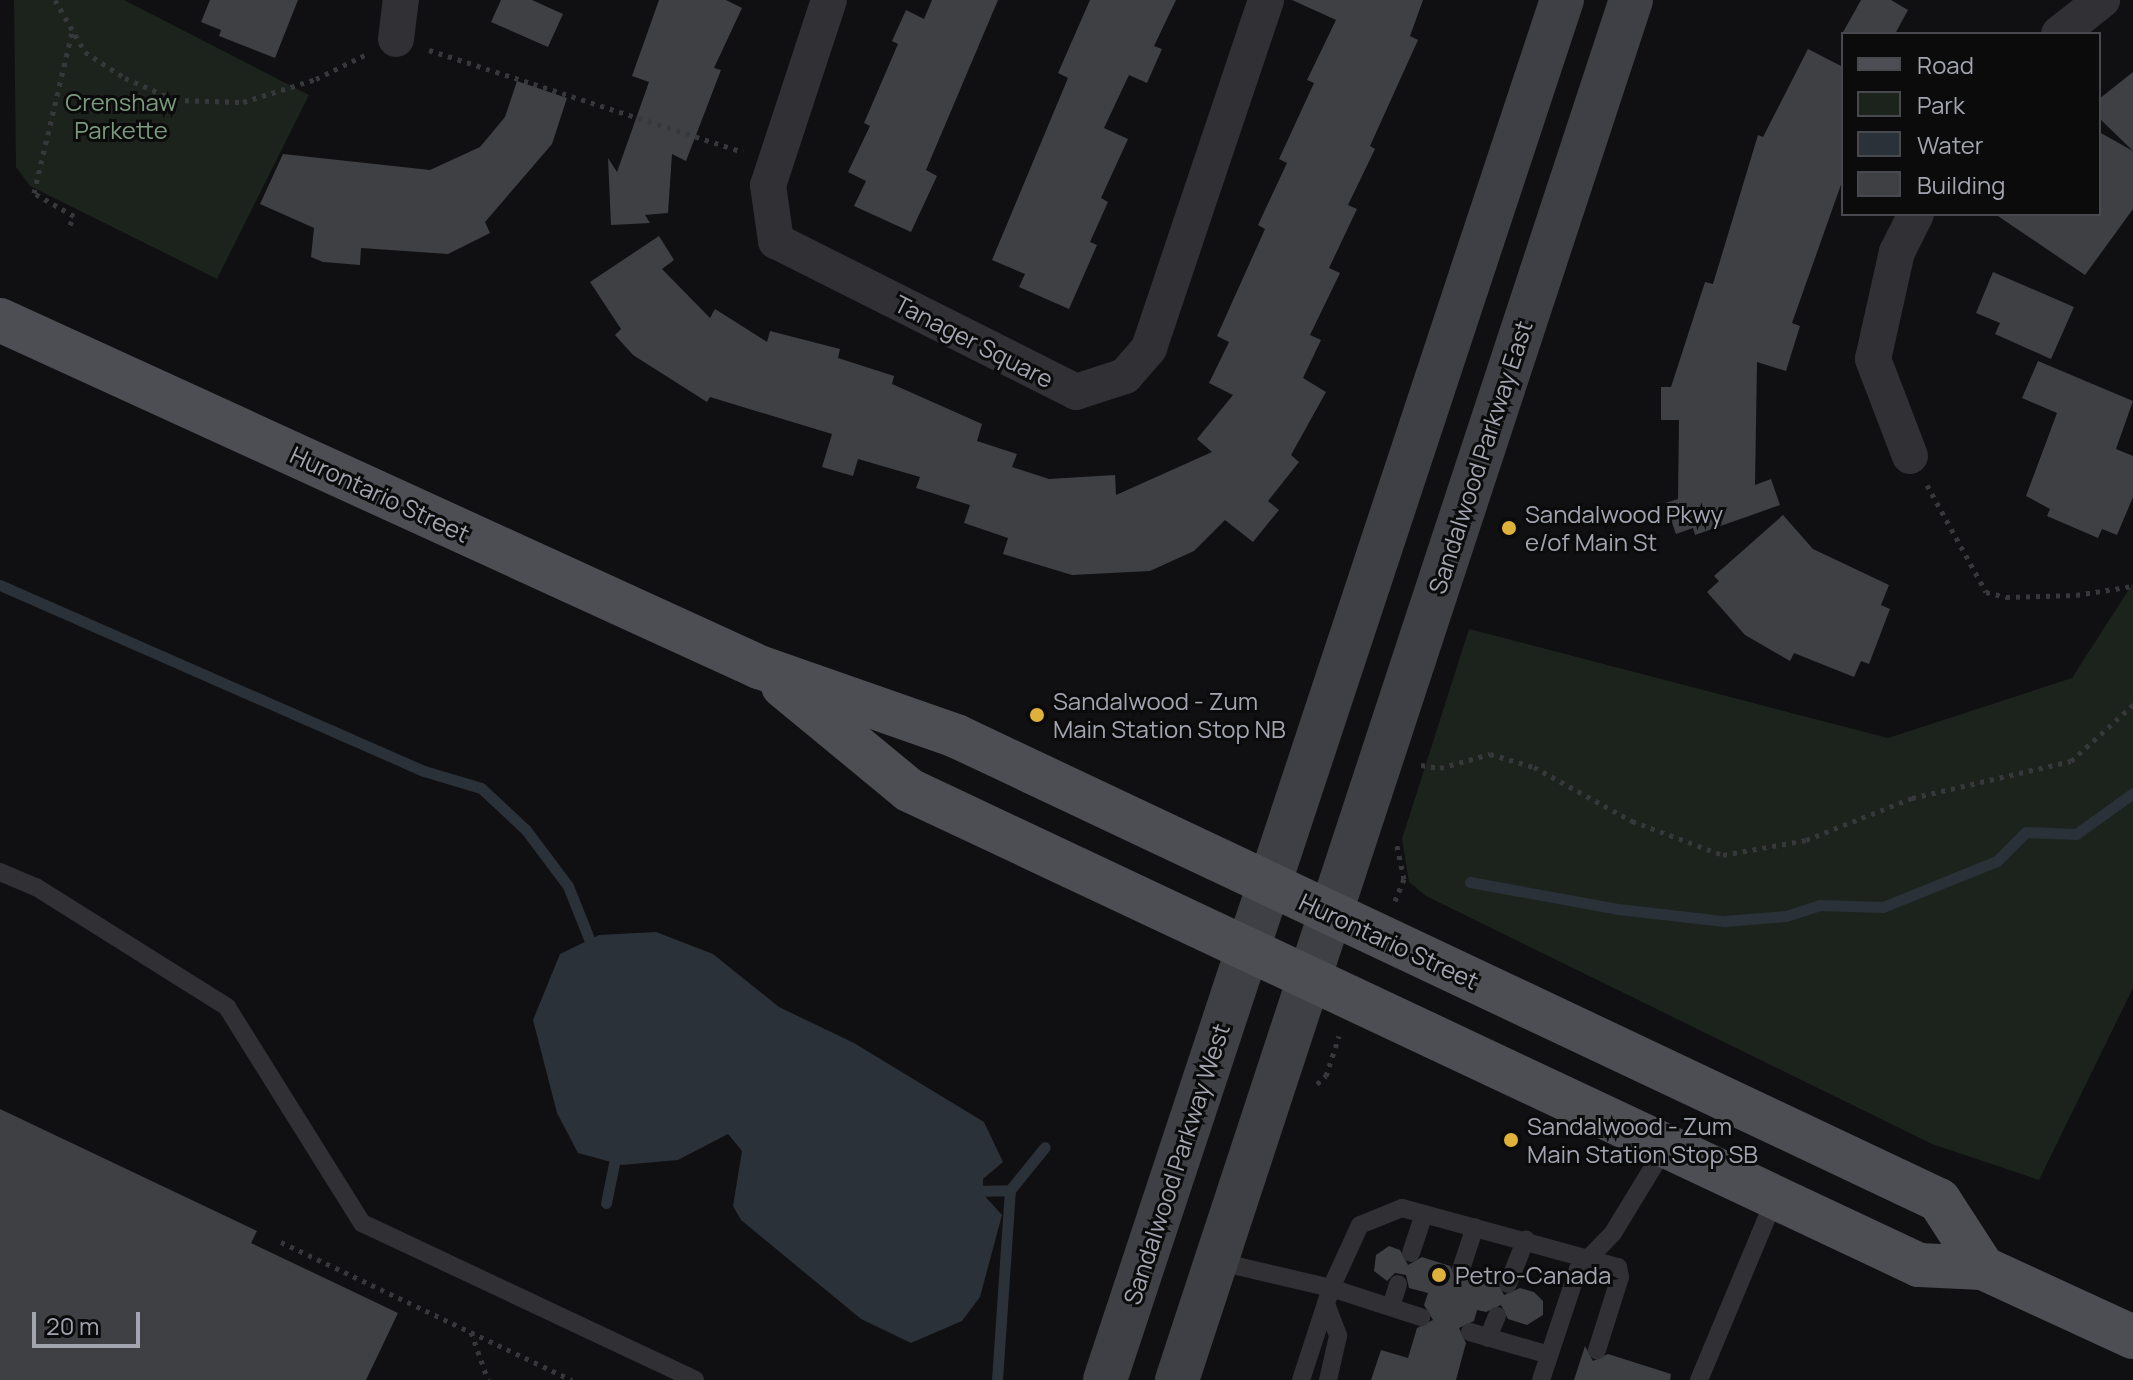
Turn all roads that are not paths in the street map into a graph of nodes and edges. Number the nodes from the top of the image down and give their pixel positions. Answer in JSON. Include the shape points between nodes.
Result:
{"nodes":[{"id":1,"x":401,"y":0,"type":"edge"},
{"id":2,"x":829,"y":0,"type":"edge"},
{"id":3,"x":1266,"y":0,"type":"edge"},
{"id":4,"x":1562,"y":0,"type":"edge"},
{"id":5,"x":1631,"y":0,"type":"edge"},
{"id":6,"x":2102,"y":0,"type":"edge"},
{"id":7,"x":2062,"y":32,"type":"edge"},
{"id":8,"x":396,"y":39,"type":"road end"},
{"id":9,"x":1915,"y":216,"type":"edge"},
{"id":10,"x":0,"y":320,"type":"edge"},
{"id":11,"x":1910,"y":456,"type":"road end"},
{"id":12,"x":759,"y":667,"type":"junction"},
{"id":13,"x":0,"y":872,"type":"edge"},
{"id":14,"x":1267,"y":884,"type":"junction"},
{"id":15,"x":1331,"y":914,"type":"junction"},
{"id":16,"x":1246,"y":948,"type":"junction"},
{"id":17,"x":1310,"y":979,"type":"junction"},
{"id":18,"x":1666,"y":1146,"type":"junction"},
{"id":19,"x":1775,"y":1198,"type":"junction"},
{"id":20,"x":1424,"y":1214,"type":"junction"},
{"id":21,"x":1475,"y":1227,"type":"junction"},
{"id":22,"x":1526,"y":1239,"type":"junction"},
{"id":23,"x":1411,"y":1253,"type":"dead end"},
{"id":24,"x":1590,"y":1256,"type":"junction"},
{"id":25,"x":1216,"y":1261,"type":"junction"},
{"id":26,"x":1983,"y":1268,"type":"junction"},
{"id":27,"x":1461,"y":1269,"type":"dead end"},
{"id":28,"x":1398,"y":1284,"type":"dead end"},
{"id":29,"x":1508,"y":1284,"type":"dead end"},
{"id":30,"x":1328,"y":1296,"type":"junction"},
{"id":31,"x":1391,"y":1307,"type":"junction"},
{"id":32,"x":1497,"y":1316,"type":"dead end"},
{"id":33,"x":1421,"y":1317,"type":"dead end"},
{"id":34,"x":2133,"y":1337,"type":"edge"},
{"id":35,"x":1597,"y":1350,"type":"dead end"},
{"id":36,"x":1549,"y":1355,"type":"junction"},
{"id":37,"x":1704,"y":1378,"type":"edge"},
{"id":38,"x":695,"y":1380,"type":"edge"},
{"id":39,"x":1105,"y":1380,"type":"edge"},
{"id":40,"x":1177,"y":1380,"type":"edge"},
{"id":41,"x":1301,"y":1380,"type":"edge"},
{"id":42,"x":1328,"y":1380,"type":"edge"},
{"id":43,"x":1541,"y":1380,"type":"edge"}],
"edges":[{"from":1,"to":8,"type":"street"},
{"from":2,"to":3,"type":"street","name":"Tanager Square","via":[[768,185],[776,241],[1076,392],[1125,376],[1149,348]]},
{"from":4,"to":14,"type":"main road"},
{"from":5,"to":15,"type":"main road","name":"Sandalwood Parkway East"},
{"from":6,"to":7,"type":"street"},
{"from":9,"to":11,"type":"street","via":[[1897,252],[1873,359]]},
{"from":10,"to":12,"type":"main road","name":"Hurontario Street"},
{"from":12,"to":14,"type":"main road","name":"Hurontario Street","via":[[956,736]]},
{"from":12,"to":16,"type":"main road","name":"Hurontario Street","via":[[909,790]]},
{"from":13,"to":38,"type":"lane","via":[[36,887],[227,1007],[362,1223]]},
{"from":14,"to":15,"type":"main road","name":"Hurontario Street"},
{"from":14,"to":16,"type":"main road","name":"Sandalwood Parkway West"},
{"from":15,"to":17,"type":"main road","name":"Sandalwood Parkway East"},
{"from":15,"to":26,"type":"main road","name":"Hurontario Street","via":[[1939,1200]]},
{"from":16,"to":17,"type":"main road","name":"Hurontario Street"},
{"from":16,"to":39,"type":"main road","name":"Sandalwood Parkway West"},
{"from":17,"to":18,"type":"main road","name":"Hurontario Street"},
{"from":17,"to":25,"type":"main road"},
{"from":18,"to":19,"type":"main road","name":"Hurontario Street"},
{"from":18,"to":24,"type":"lane","via":[[1613,1233]]},
{"from":19,"to":26,"type":"main road","name":"Hurontario Street","via":[[1919,1265]]},
{"from":19,"to":37,"type":"lane"},
{"from":20,"to":21,"type":"lane"},
{"from":20,"to":23,"type":"lane"},
{"from":20,"to":30,"type":"lane","via":[[1402,1208],[1360,1225]]},
{"from":21,"to":22,"type":"lane"},
{"from":21,"to":27,"type":"lane"},
{"from":22,"to":24,"type":"lane"},
{"from":22,"to":29,"type":"lane"},
{"from":24,"to":35,"type":"lane","via":[[1618,1267],[1620,1277]]},
{"from":24,"to":36,"type":"lane","via":[[1572,1283]]},
{"from":25,"to":30,"type":"lane"},
{"from":25,"to":40,"type":"main road"},
{"from":26,"to":34,"type":"main road","name":"Hurontario Street"},
{"from":28,"to":31,"type":"lane"},
{"from":30,"to":31,"type":"lane"},
{"from":30,"to":41,"type":"lane"},
{"from":30,"to":42,"type":"lane","via":[[1338,1336]]},
{"from":31,"to":33,"type":"lane"},
{"from":32,"to":36,"type":"lane","via":[[1479,1335]]},
{"from":36,"to":43,"type":"lane"}]}
